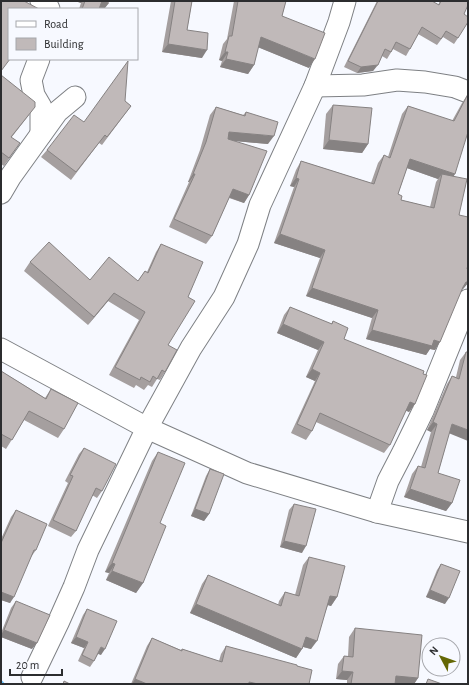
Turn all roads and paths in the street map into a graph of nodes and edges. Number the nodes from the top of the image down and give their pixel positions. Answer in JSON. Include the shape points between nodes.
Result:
{"nodes":[{"id":1,"x":41,"y":1,"type":"edge"},
{"id":2,"x":345,"y":1,"type":"edge"},
{"id":3,"x":48,"y":8,"type":"edge"},
{"id":4,"x":40,"y":60,"type":"edge"},
{"id":5,"x":315,"y":86,"type":"junction"},
{"id":6,"x":468,"y":92,"type":"edge"},
{"id":7,"x":75,"y":97,"type":"dead end"},
{"id":8,"x":42,"y":134,"type":"junction"},
{"id":9,"x":1,"y":193,"type":"edge"},
{"id":10,"x":468,"y":300,"type":"edge"},
{"id":11,"x":1,"y":349,"type":"edge"},
{"id":12,"x":147,"y":428,"type":"junction"},
{"id":13,"x":377,"y":512,"type":"junction"},
{"id":14,"x":468,"y":532,"type":"edge"},
{"id":15,"x":32,"y":677,"type":"dead end"}],
"edges":[{"from":1,"to":3,"type":"street"},
{"from":2,"to":5,"type":"street"},
{"from":4,"to":8,"type":"street","via":[[31,80],[34,95],[41,107]]},
{"from":5,"to":6,"type":"street","via":[[363,85],[397,80],[455,87]]},
{"from":5,"to":12,"type":"street","via":[[260,206],[248,244],[224,297],[191,348]]},
{"from":7,"to":8,"type":"street","via":[[57,112]]},
{"from":8,"to":9,"type":"street"},
{"from":10,"to":13,"type":"street","via":[[423,411],[388,481]]},
{"from":11,"to":12,"type":"street"},
{"from":12,"to":13,"type":"street","via":[[247,473]]},
{"from":12,"to":15,"type":"street","via":[[88,550],[74,587]]},
{"from":13,"to":14,"type":"street"}]}
